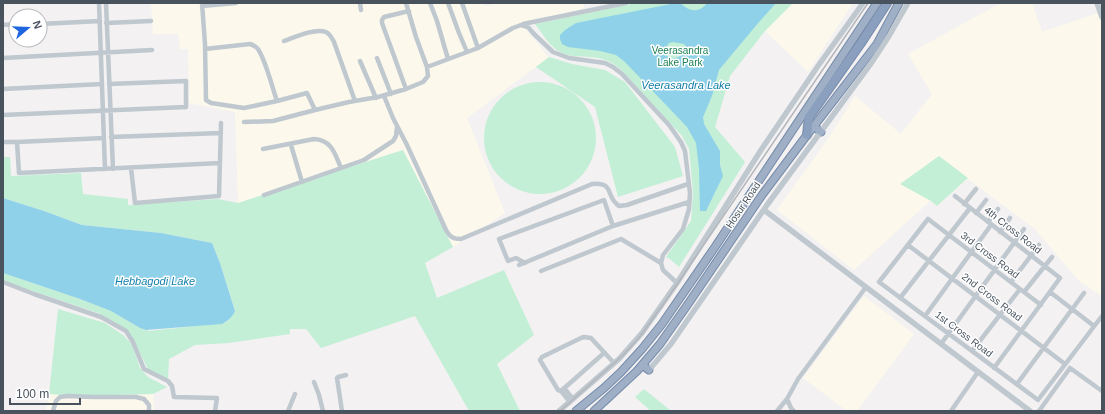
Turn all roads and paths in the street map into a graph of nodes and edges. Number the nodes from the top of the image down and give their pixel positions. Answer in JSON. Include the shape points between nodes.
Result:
{"nodes":[{"id":1,"x":99,"y":3,"type":"edge"},
{"id":2,"x":106,"y":3,"type":"edge"},
{"id":3,"x":236,"y":3,"type":"edge"},
{"id":4,"x":360,"y":3,"type":"edge"},
{"id":5,"x":406,"y":3,"type":"edge"},
{"id":6,"x":430,"y":3,"type":"edge"},
{"id":7,"x":448,"y":3,"type":"edge"},
{"id":8,"x":462,"y":3,"type":"edge"},
{"id":9,"x":626,"y":3,"type":"edge"},
{"id":10,"x":863,"y":3,"type":"edge"},
{"id":11,"x":877,"y":3,"type":"edge"},
{"id":12,"x":887,"y":3,"type":"edge"},
{"id":13,"x":899,"y":3,"type":"edge"},
{"id":14,"x":908,"y":3,"type":"edge"},
{"id":15,"x":1097,"y":3,"type":"edge"},
{"id":16,"x":202,"y":5,"type":"edge"},
{"id":17,"x":361,"y":10,"type":"dead end"},
{"id":18,"x":408,"y":11,"type":"junction"},
{"id":19,"x":1102,"y":17,"type":"edge"},
{"id":20,"x":100,"y":21,"type":"junction"},
{"id":21,"x":151,"y":21,"type":"dead end"},
{"id":22,"x":106,"y":23,"type":"junction"},
{"id":23,"x":48,"y":24,"type":"edge"},
{"id":24,"x":522,"y":25,"type":"junction"},
{"id":25,"x":284,"y":41,"type":"dead end"},
{"id":26,"x":478,"y":48,"type":"junction"},
{"id":27,"x":205,"y":49,"type":"junction"},
{"id":28,"x":152,"y":50,"type":"dead end"},
{"id":29,"x":467,"y":52,"type":"junction"},
{"id":30,"x":101,"y":53,"type":"junction"},
{"id":31,"x":107,"y":53,"type":"junction"},
{"id":32,"x":3,"y":58,"type":"edge"},
{"id":33,"x":377,"y":58,"type":"dead end"},
{"id":34,"x":448,"y":58,"type":"junction"},
{"id":35,"x":360,"y":61,"type":"dead end"},
{"id":36,"x":426,"y":67,"type":"junction"},
{"id":37,"x":102,"y":84,"type":"junction"},
{"id":38,"x":109,"y":84,"type":"junction"},
{"id":39,"x":3,"y":89,"type":"edge"},
{"id":40,"x":406,"y":89,"type":"junction"},
{"id":41,"x":391,"y":94,"type":"junction"},
{"id":42,"x":384,"y":96,"type":"junction"},
{"id":43,"x":376,"y":98,"type":"junction"},
{"id":44,"x":277,"y":101,"type":"junction"},
{"id":45,"x":355,"y":101,"type":"junction"},
{"id":46,"x":315,"y":110,"type":"junction"},
{"id":47,"x":110,"y":111,"type":"junction"},
{"id":48,"x":103,"y":112,"type":"junction"},
{"id":49,"x":3,"y":115,"type":"edge"},
{"id":50,"x":244,"y":122,"type":"dead end"},
{"id":51,"x":221,"y":123,"type":"dead end"},
{"id":52,"x":813,"y":126,"type":"junction"},
{"id":53,"x":397,"y":127,"type":"junction"},
{"id":54,"x":821,"y":132,"type":"junction"},
{"id":55,"x":221,"y":133,"type":"junction"},
{"id":56,"x":806,"y":134,"type":"junction"},
{"id":57,"x":111,"y":137,"type":"junction"},
{"id":58,"x":104,"y":138,"type":"junction"},
{"id":59,"x":3,"y":142,"type":"edge"},
{"id":60,"x":17,"y":142,"type":"junction"},
{"id":61,"x":290,"y":145,"type":"junction"},
{"id":62,"x":264,"y":149,"type":"dead end"},
{"id":63,"x":220,"y":163,"type":"junction"},
{"id":64,"x":131,"y":168,"type":"junction"},
{"id":65,"x":342,"y":168,"type":"junction"},
{"id":66,"x":105,"y":169,"type":"junction"},
{"id":67,"x":112,"y":169,"type":"junction"},
{"id":68,"x":302,"y":182,"type":"junction"},
{"id":69,"x":688,"y":184,"type":"junction"},
{"id":70,"x":976,"y":189,"type":"dead end"},
{"id":71,"x":264,"y":195,"type":"dead end"},
{"id":72,"x":955,"y":196,"type":"dead end"},
{"id":73,"x":747,"y":198,"type":"junction"},
{"id":74,"x":986,"y":200,"type":"dead end"},
{"id":75,"x":689,"y":202,"type":"junction"},
{"id":76,"x":755,"y":204,"type":"junction"},
{"id":77,"x":964,"y":204,"type":"junction"},
{"id":78,"x":970,"y":208,"type":"junction"},
{"id":79,"x":998,"y":209,"type":"dead end"},
{"id":80,"x":764,"y":210,"type":"junction"},
{"id":81,"x":976,"y":213,"type":"junction"},
{"id":82,"x":1010,"y":218,"type":"dead end"},
{"id":83,"x":990,"y":223,"type":"junction"},
{"id":84,"x":613,"y":226,"type":"junction"},
{"id":85,"x":1024,"y":229,"type":"dead end"},
{"id":86,"x":1000,"y":232,"type":"junction"},
{"id":87,"x":949,"y":235,"type":"junction"},
{"id":88,"x":1014,"y":242,"type":"junction"},
{"id":89,"x":908,"y":245,"type":"junction"},
{"id":90,"x":1039,"y":245,"type":"dead end"},
{"id":91,"x":971,"y":252,"type":"junction"},
{"id":92,"x":1031,"y":255,"type":"junction"},
{"id":93,"x":1052,"y":257,"type":"dead end"},
{"id":94,"x":929,"y":261,"type":"junction"},
{"id":95,"x":525,"y":263,"type":"junction"},
{"id":96,"x":660,"y":263,"type":"junction"},
{"id":97,"x":519,"y":265,"type":"dead end"},
{"id":98,"x":1045,"y":266,"type":"junction"},
{"id":99,"x":995,"y":270,"type":"junction"},
{"id":100,"x":541,"y":271,"type":"dead end"},
{"id":101,"x":952,"y":278,"type":"junction"},
{"id":102,"x":3,"y":282,"type":"edge"},
{"id":103,"x":1010,"y":282,"type":"junction"},
{"id":104,"x":677,"y":283,"type":"junction"},
{"id":105,"x":866,"y":287,"type":"junction"},
{"id":106,"x":1022,"y":290,"type":"junction"},
{"id":107,"x":1050,"y":292,"type":"junction"},
{"id":108,"x":1084,"y":293,"type":"dead end"},
{"id":109,"x":976,"y":296,"type":"junction"},
{"id":110,"x":900,"y":298,"type":"junction"},
{"id":111,"x":1041,"y":305,"type":"junction"},
{"id":112,"x":1072,"y":309,"type":"junction"},
{"id":113,"x":1000,"y":315,"type":"junction"},
{"id":114,"x":925,"y":316,"type":"junction"},
{"id":115,"x":1102,"y":316,"type":"edge"},
{"id":116,"x":1094,"y":326,"type":"junction"},
{"id":117,"x":1022,"y":331,"type":"junction"},
{"id":118,"x":948,"y":333,"type":"junction"},
{"id":119,"x":941,"y":344,"type":"junction"},
{"id":120,"x":1044,"y":348,"type":"junction"},
{"id":121,"x":972,"y":351,"type":"junction"},
{"id":122,"x":604,"y":353,"type":"junction"},
{"id":123,"x":614,"y":363,"type":"junction"},
{"id":124,"x":1065,"y":364,"type":"junction"},
{"id":125,"x":642,"y":365,"type":"junction"},
{"id":126,"x":994,"y":368,"type":"junction"},
{"id":127,"x":649,"y":370,"type":"joint"},
{"id":128,"x":978,"y":372,"type":"junction"},
{"id":129,"x":346,"y":375,"type":"dead end"},
{"id":130,"x":314,"y":382,"type":"dead end"},
{"id":131,"x":1017,"y":384,"type":"junction"},
{"id":132,"x":562,"y":389,"type":"junction"},
{"id":133,"x":1102,"y":391,"type":"edge"},
{"id":134,"x":295,"y":394,"type":"dead end"},
{"id":135,"x":787,"y":398,"type":"junction"},
{"id":136,"x":571,"y":400,"type":"junction"},
{"id":137,"x":53,"y":411,"type":"edge"},
{"id":138,"x":149,"y":411,"type":"edge"},
{"id":139,"x":215,"y":411,"type":"edge"},
{"id":140,"x":288,"y":411,"type":"edge"},
{"id":141,"x":323,"y":411,"type":"edge"},
{"id":142,"x":342,"y":411,"type":"edge"},
{"id":143,"x":559,"y":411,"type":"edge"},
{"id":144,"x":576,"y":411,"type":"edge"},
{"id":145,"x":594,"y":411,"type":"edge"},
{"id":146,"x":777,"y":411,"type":"edge"},
{"id":147,"x":794,"y":411,"type":"edge"},
{"id":148,"x":951,"y":411,"type":"edge"},
{"id":149,"x":1030,"y":411,"type":"edge"},
{"id":150,"x":1039,"y":411,"type":"edge"}],
"edges":[{"from":1,"to":20,"type":"street"},
{"from":2,"to":22,"type":"street"},
{"from":3,"to":16,"type":"street"},
{"from":4,"to":17,"type":"street"},
{"from":5,"to":18,"type":"street"},
{"from":6,"to":34,"type":"street","via":[[438,20]]},
{"from":7,"to":29,"type":"street"},
{"from":8,"to":26,"type":"street"},
{"from":9,"to":24,"type":"street"},
{"from":10,"to":104,"type":"street","via":[[761,150]]},
{"from":11,"to":73,"type":"highway","name":"Hosur Road"},
{"from":12,"to":56,"type":"highway","via":[[809,117]]},
{"from":13,"to":52,"type":"highway","name":"Hosur Road","via":[[877,44]]},
{"from":14,"to":54,"type":"street","via":[[875,57]]},
{"from":15,"to":19,"type":"street"},
{"from":16,"to":27,"type":"street"},
{"from":18,"to":36,"type":"street"},
{"from":18,"to":40,"type":"street","via":[[384,17],[382,20]]},
{"from":20,"to":23,"type":"street"},
{"from":20,"to":30,"type":"street"},
{"from":21,"to":22,"type":"street"},
{"from":22,"to":31,"type":"street"},
{"from":24,"to":26,"type":"street"},
{"from":24,"to":69,"type":"street","via":[[528,27],[553,52],[569,58],[605,63],[622,74],[669,125],[681,142],[688,169]]},
{"from":25,"to":45,"type":"street","via":[[310,32],[327,32],[334,42]]},
{"from":26,"to":29,"type":"street"},
{"from":27,"to":44,"type":"street","via":[[250,44],[254,46],[263,59]]},
{"from":27,"to":44,"type":"street","via":[[206,100],[244,108]]},
{"from":28,"to":31,"type":"street"},
{"from":29,"to":34,"type":"street"},
{"from":30,"to":31,"type":"street"},
{"from":30,"to":32,"type":"street"},
{"from":30,"to":37,"type":"street"},
{"from":31,"to":38,"type":"street"},
{"from":33,"to":41,"type":"street"},
{"from":34,"to":36,"type":"street"},
{"from":35,"to":43,"type":"street"},
{"from":36,"to":40,"type":"street","via":[[428,76],[423,82]]},
{"from":37,"to":39,"type":"street"},
{"from":37,"to":48,"type":"street"},
{"from":38,"to":47,"type":"street"},
{"from":38,"to":47,"type":"street","via":[[186,81],[186,107]]},
{"from":40,"to":41,"type":"street"},
{"from":41,"to":42,"type":"street"},
{"from":42,"to":43,"type":"street"},
{"from":42,"to":53,"type":"street"},
{"from":43,"to":45,"type":"street"},
{"from":44,"to":46,"type":"street","via":[[307,93]]},
{"from":45,"to":46,"type":"street"},
{"from":46,"to":50,"type":"street","via":[[273,121]]},
{"from":47,"to":48,"type":"street"},
{"from":47,"to":57,"type":"street"},
{"from":48,"to":49,"type":"street"},
{"from":48,"to":58,"type":"street"},
{"from":51,"to":55,"type":"street"},
{"from":52,"to":54,"type":"highway"},
{"from":52,"to":56,"type":"highway","name":"Hosur Road"},
{"from":53,"to":65,"type":"street","via":[[393,141],[364,160]]},
{"from":53,"to":69,"type":"street","via":[[446,230],[456,239],[592,184],[606,185],[614,203],[619,206]]},
{"from":54,"to":80,"type":"street"},
{"from":55,"to":57,"type":"street"},
{"from":55,"to":63,"type":"street"},
{"from":56,"to":76,"type":"highway","name":"Hosur Road"},
{"from":57,"to":67,"type":"street"},
{"from":58,"to":60,"type":"street"},
{"from":58,"to":66,"type":"street"},
{"from":59,"to":60,"type":"street"},
{"from":60,"to":66,"type":"street","via":[[19,173]]},
{"from":61,"to":62,"type":"street"},
{"from":61,"to":65,"type":"street","via":[[314,139],[326,142]]},
{"from":61,"to":68,"type":"street"},
{"from":63,"to":64,"type":"street"},
{"from":63,"to":64,"type":"street","via":[[219,196],[135,203]]},
{"from":64,"to":67,"type":"street"},
{"from":65,"to":68,"type":"street"},
{"from":66,"to":67,"type":"street"},
{"from":68,"to":71,"type":"street"},
{"from":69,"to":75,"type":"street"},
{"from":70,"to":77,"type":"street"},
{"from":72,"to":77,"type":"street","name":"4th Cross Road"},
{"from":73,"to":76,"type":"highway"},
{"from":73,"to":144,"type":"highway","name":"Hosur Road","via":[[662,324],[642,349],[604,388]]},
{"from":74,"to":81,"type":"street"},
{"from":75,"to":84,"type":"street"},
{"from":75,"to":96,"type":"street","via":[[682,229]]},
{"from":76,"to":125,"type":"highway","name":"Hosur Road","via":[[686,308]]},
{"from":77,"to":78,"type":"street","name":"4th Cross Road"},
{"from":78,"to":81,"type":"street","name":"4th Cross Road"},
{"from":78,"to":87,"type":"street"},
{"from":79,"to":83,"type":"street"},
{"from":80,"to":105,"type":"street"},
{"from":80,"to":127,"type":"street","via":[[672,344]]},
{"from":81,"to":83,"type":"street","name":"4th Cross Road"},
{"from":82,"to":86,"type":"street"},
{"from":83,"to":86,"type":"street","name":"4th Cross Road"},
{"from":83,"to":91,"type":"street"},
{"from":84,"to":95,"type":"street"},
{"from":84,"to":95,"type":"street","via":[[604,200],[499,239],[508,261],[516,258]]},
{"from":85,"to":88,"type":"street"},
{"from":86,"to":88,"type":"street","name":"4th Cross Road"},
{"from":87,"to":89,"type":"street","name":"3rd Cross Road","via":[[928,219]]},
{"from":87,"to":91,"type":"street","name":"3rd Cross Road"},
{"from":87,"to":94,"type":"street"},
{"from":88,"to":92,"type":"street","name":"4th Cross Road"},
{"from":88,"to":99,"type":"street"},
{"from":89,"to":94,"type":"street","name":"2nd Cross Road"},
{"from":89,"to":110,"type":"street","name":"1st Cross Road","via":[[879,282]]},
{"from":90,"to":92,"type":"street"},
{"from":91,"to":99,"type":"street","name":"3rd Cross Road"},
{"from":91,"to":101,"type":"street"},
{"from":92,"to":98,"type":"street","name":"4th Cross Road"},
{"from":92,"to":103,"type":"street"},
{"from":93,"to":98,"type":"street"},
{"from":94,"to":101,"type":"street","name":"2nd Cross Road"},
{"from":94,"to":110,"type":"street"},
{"from":95,"to":97,"type":"street"},
{"from":96,"to":100,"type":"street","via":[[621,239]]},
{"from":96,"to":104,"type":"street","via":[[663,270]]},
{"from":98,"to":106,"type":"street"},
{"from":98,"to":107,"type":"street","name":"4th Cross Road","via":[[1060,278]]},
{"from":99,"to":103,"type":"street","name":"3rd Cross Road"},
{"from":99,"to":109,"type":"street"},
{"from":101,"to":109,"type":"street","name":"2nd Cross Road"},
{"from":101,"to":114,"type":"street"},
{"from":102,"to":139,"type":"street","via":[[101,317],[126,331],[144,369],[168,381],[174,397],[217,398]]},
{"from":103,"to":106,"type":"street","name":"3rd Cross Road"},
{"from":104,"to":123,"type":"street","via":[[642,333]]},
{"from":105,"to":119,"type":"street"},
{"from":105,"to":135,"type":"street","via":[[798,379]]},
{"from":106,"to":111,"type":"street","name":"3rd Cross Road"},
{"from":106,"to":113,"type":"street"},
{"from":107,"to":111,"type":"street"},
{"from":107,"to":112,"type":"street"},
{"from":108,"to":112,"type":"street"},
{"from":109,"to":113,"type":"street","name":"2nd Cross Road"},
{"from":109,"to":118,"type":"street"},
{"from":110,"to":114,"type":"street","name":"1st Cross Road"},
{"from":111,"to":117,"type":"street"},
{"from":112,"to":116,"type":"street"},
{"from":112,"to":120,"type":"street"},
{"from":113,"to":117,"type":"street","name":"2nd Cross Road"},
{"from":113,"to":121,"type":"street"},
{"from":114,"to":118,"type":"street","name":"1st Cross Road"},
{"from":115,"to":116,"type":"street"},
{"from":116,"to":124,"type":"street"},
{"from":117,"to":120,"type":"street","name":"2nd Cross Road"},
{"from":117,"to":126,"type":"street"},
{"from":118,"to":119,"type":"street"},
{"from":118,"to":121,"type":"street","name":"1st Cross Road"},
{"from":119,"to":128,"type":"street"},
{"from":120,"to":124,"type":"street","name":"2nd Cross Road"},
{"from":120,"to":131,"type":"street"},
{"from":121,"to":126,"type":"street","name":"1st Cross Road"},
{"from":122,"to":123,"type":"street"},
{"from":122,"to":132,"type":"street"},
{"from":122,"to":132,"type":"street","via":[[591,338],[584,337],[542,357],[540,360],[558,390]]},
{"from":123,"to":136,"type":"street"},
{"from":124,"to":131,"type":"street","name":"1st Cross Road","via":[[1038,400]]},
{"from":125,"to":127,"type":"highway"},
{"from":125,"to":145,"type":"highway","name":"Hosur Road"},
{"from":126,"to":131,"type":"street","name":"1st Cross Road"},
{"from":128,"to":148,"type":"street"},
{"from":128,"to":149,"type":"street"},
{"from":129,"to":142,"type":"street","via":[[337,378]]},
{"from":130,"to":141,"type":"street"},
{"from":132,"to":136,"type":"street"},
{"from":133,"to":150,"type":"street","via":[[1070,368]]},
{"from":134,"to":140,"type":"street"},
{"from":135,"to":146,"type":"street"},
{"from":135,"to":147,"type":"street"},
{"from":136,"to":143,"type":"street"},
{"from":137,"to":138,"type":"street","via":[[56,401],[67,396],[136,397],[144,399],[150,405]]}]}
